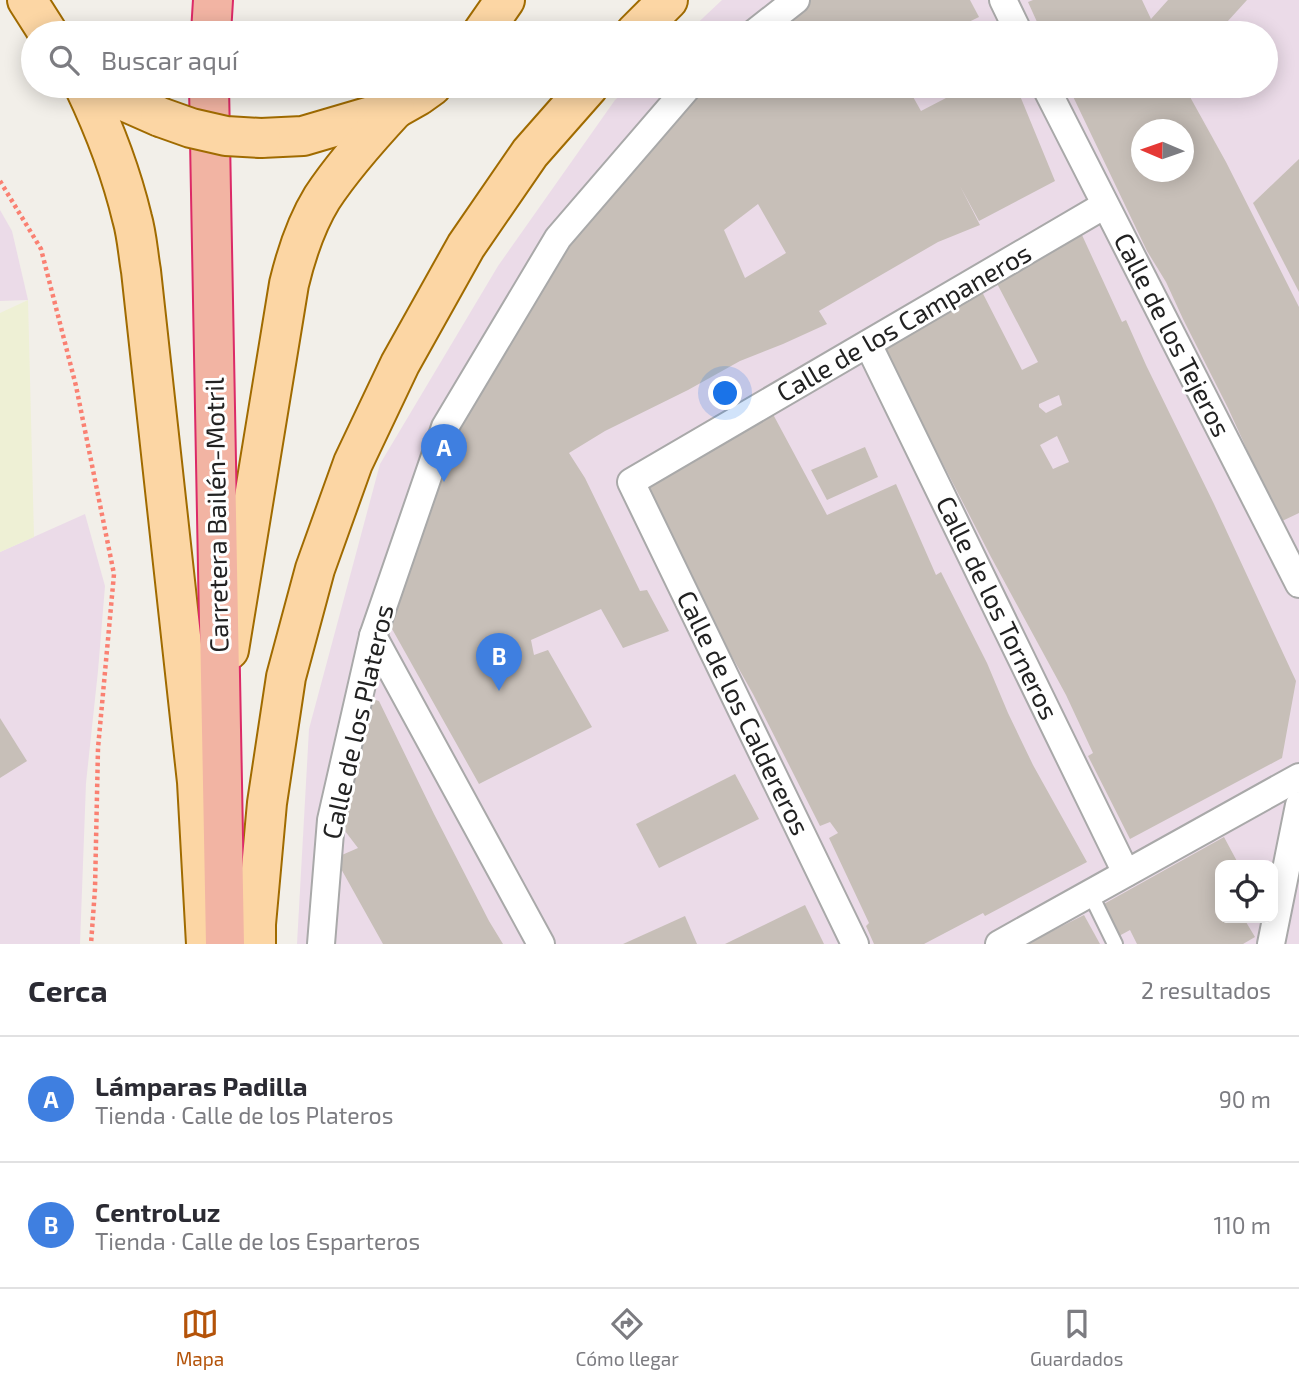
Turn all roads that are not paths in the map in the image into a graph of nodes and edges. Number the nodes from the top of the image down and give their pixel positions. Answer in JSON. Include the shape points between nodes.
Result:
{"nodes":[{"id":1,"x":27,"y":0,"type":"edge"},
{"id":2,"x":213,"y":0,"type":"edge"},
{"id":3,"x":505,"y":0,"type":"edge"},
{"id":4,"x":668,"y":0,"type":"edge"},
{"id":5,"x":796,"y":0,"type":"edge"},
{"id":6,"x":1003,"y":0,"type":"edge"},
{"id":7,"x":40,"y":21,"type":"edge"},
{"id":8,"x":212,"y":21,"type":"edge"},
{"id":9,"x":490,"y":21,"type":"edge"},
{"id":10,"x":647,"y":21,"type":"edge"},
{"id":11,"x":769,"y":21,"type":"edge"},
{"id":12,"x":1013,"y":21,"type":"edge"},
{"id":13,"x":90,"y":98,"type":"edge"},
{"id":14,"x":120,"y":98,"type":"edge"},
{"id":15,"x":209,"y":98,"type":"edge"},
{"id":16,"x":414,"y":98,"type":"edge"},
{"id":17,"x":578,"y":98,"type":"edge"},
{"id":18,"x":680,"y":98,"type":"edge"},
{"id":19,"x":1051,"y":98,"type":"edge"},
{"id":20,"x":395,"y":109,"type":"junction"},
{"id":21,"x":1105,"y":205,"type":"junction"},
{"id":22,"x":868,"y":344,"type":"junction"},
{"id":23,"x":631,"y":482,"type":"joint"},
{"id":24,"x":1299,"y":584,"type":"edge"},
{"id":25,"x":373,"y":636,"type":"junction"},
{"id":26,"x":220,"y":704,"type":"junction"},
{"id":27,"x":1299,"y":777,"type":"edge"},
{"id":28,"x":1299,"y":805,"type":"edge"},
{"id":29,"x":1126,"y":873,"type":"junction"},
{"id":30,"x":1090,"y":893,"type":"junction"},
{"id":31,"x":206,"y":944,"type":"edge"},
{"id":32,"x":225,"y":944,"type":"edge"},
{"id":33,"x":256,"y":944,"type":"edge"},
{"id":34,"x":321,"y":944,"type":"edge"},
{"id":35,"x":541,"y":944,"type":"edge"},
{"id":36,"x":855,"y":944,"type":"edge"},
{"id":37,"x":999,"y":944,"type":"edge"},
{"id":38,"x":1115,"y":944,"type":"edge"},
{"id":39,"x":1271,"y":944,"type":"edge"}],
"edges":[{"from":1,"to":7,"type":"main road"},
{"from":2,"to":8,"type":"highway"},
{"from":3,"to":9,"type":"main road"},
{"from":4,"to":10,"type":"main road"},
{"from":5,"to":11,"type":"street"},
{"from":6,"to":12,"type":"street"},
{"from":13,"to":31,"type":"main road","via":[[116,161],[133,220],[141,271],[196,770]]},
{"from":14,"to":20,"type":"main road","bridge":true,"via":[[191,128],[261,138],[303,136]]},
{"from":15,"to":26,"type":"highway","name":"Carretera Bailén-Motril"},
{"from":16,"to":20,"type":"main road"},
{"from":17,"to":33,"type":"main road","via":[[530,153],[466,246],[400,364],[353,463],[315,569],[286,677],[267,803]]},
{"from":18,"to":25,"type":"street","name":"Calle de los Plateros","via":[[558,238],[445,427]]},
{"from":19,"to":21,"type":"street","name":"Calle de los Tejeros"},
{"from":20,"to":26,"type":"main road","via":[[321,200],[295,259]]},
{"from":21,"to":22,"type":"street","name":"Calle de los Campaneros"},
{"from":21,"to":24,"type":"street","name":"Calle de los Tejeros"},
{"from":22,"to":23,"type":"street","name":"Calle de los Campaneros"},
{"from":22,"to":29,"type":"street","name":"Calle de los Torneros"},
{"from":23,"to":36,"type":"street","name":"Calle de los Caldereros"},
{"from":25,"to":34,"type":"street","name":"Calle de los Plateros","via":[[331,820]]},
{"from":25,"to":35,"type":"street"},
{"from":26,"to":32,"type":"highway","name":"Carretera Bailén-Motril"},
{"from":27,"to":29,"type":"street"},
{"from":28,"to":39,"type":"street"},
{"from":29,"to":30,"type":"street"},
{"from":30,"to":37,"type":"street"},
{"from":30,"to":38,"type":"lane"}]}
